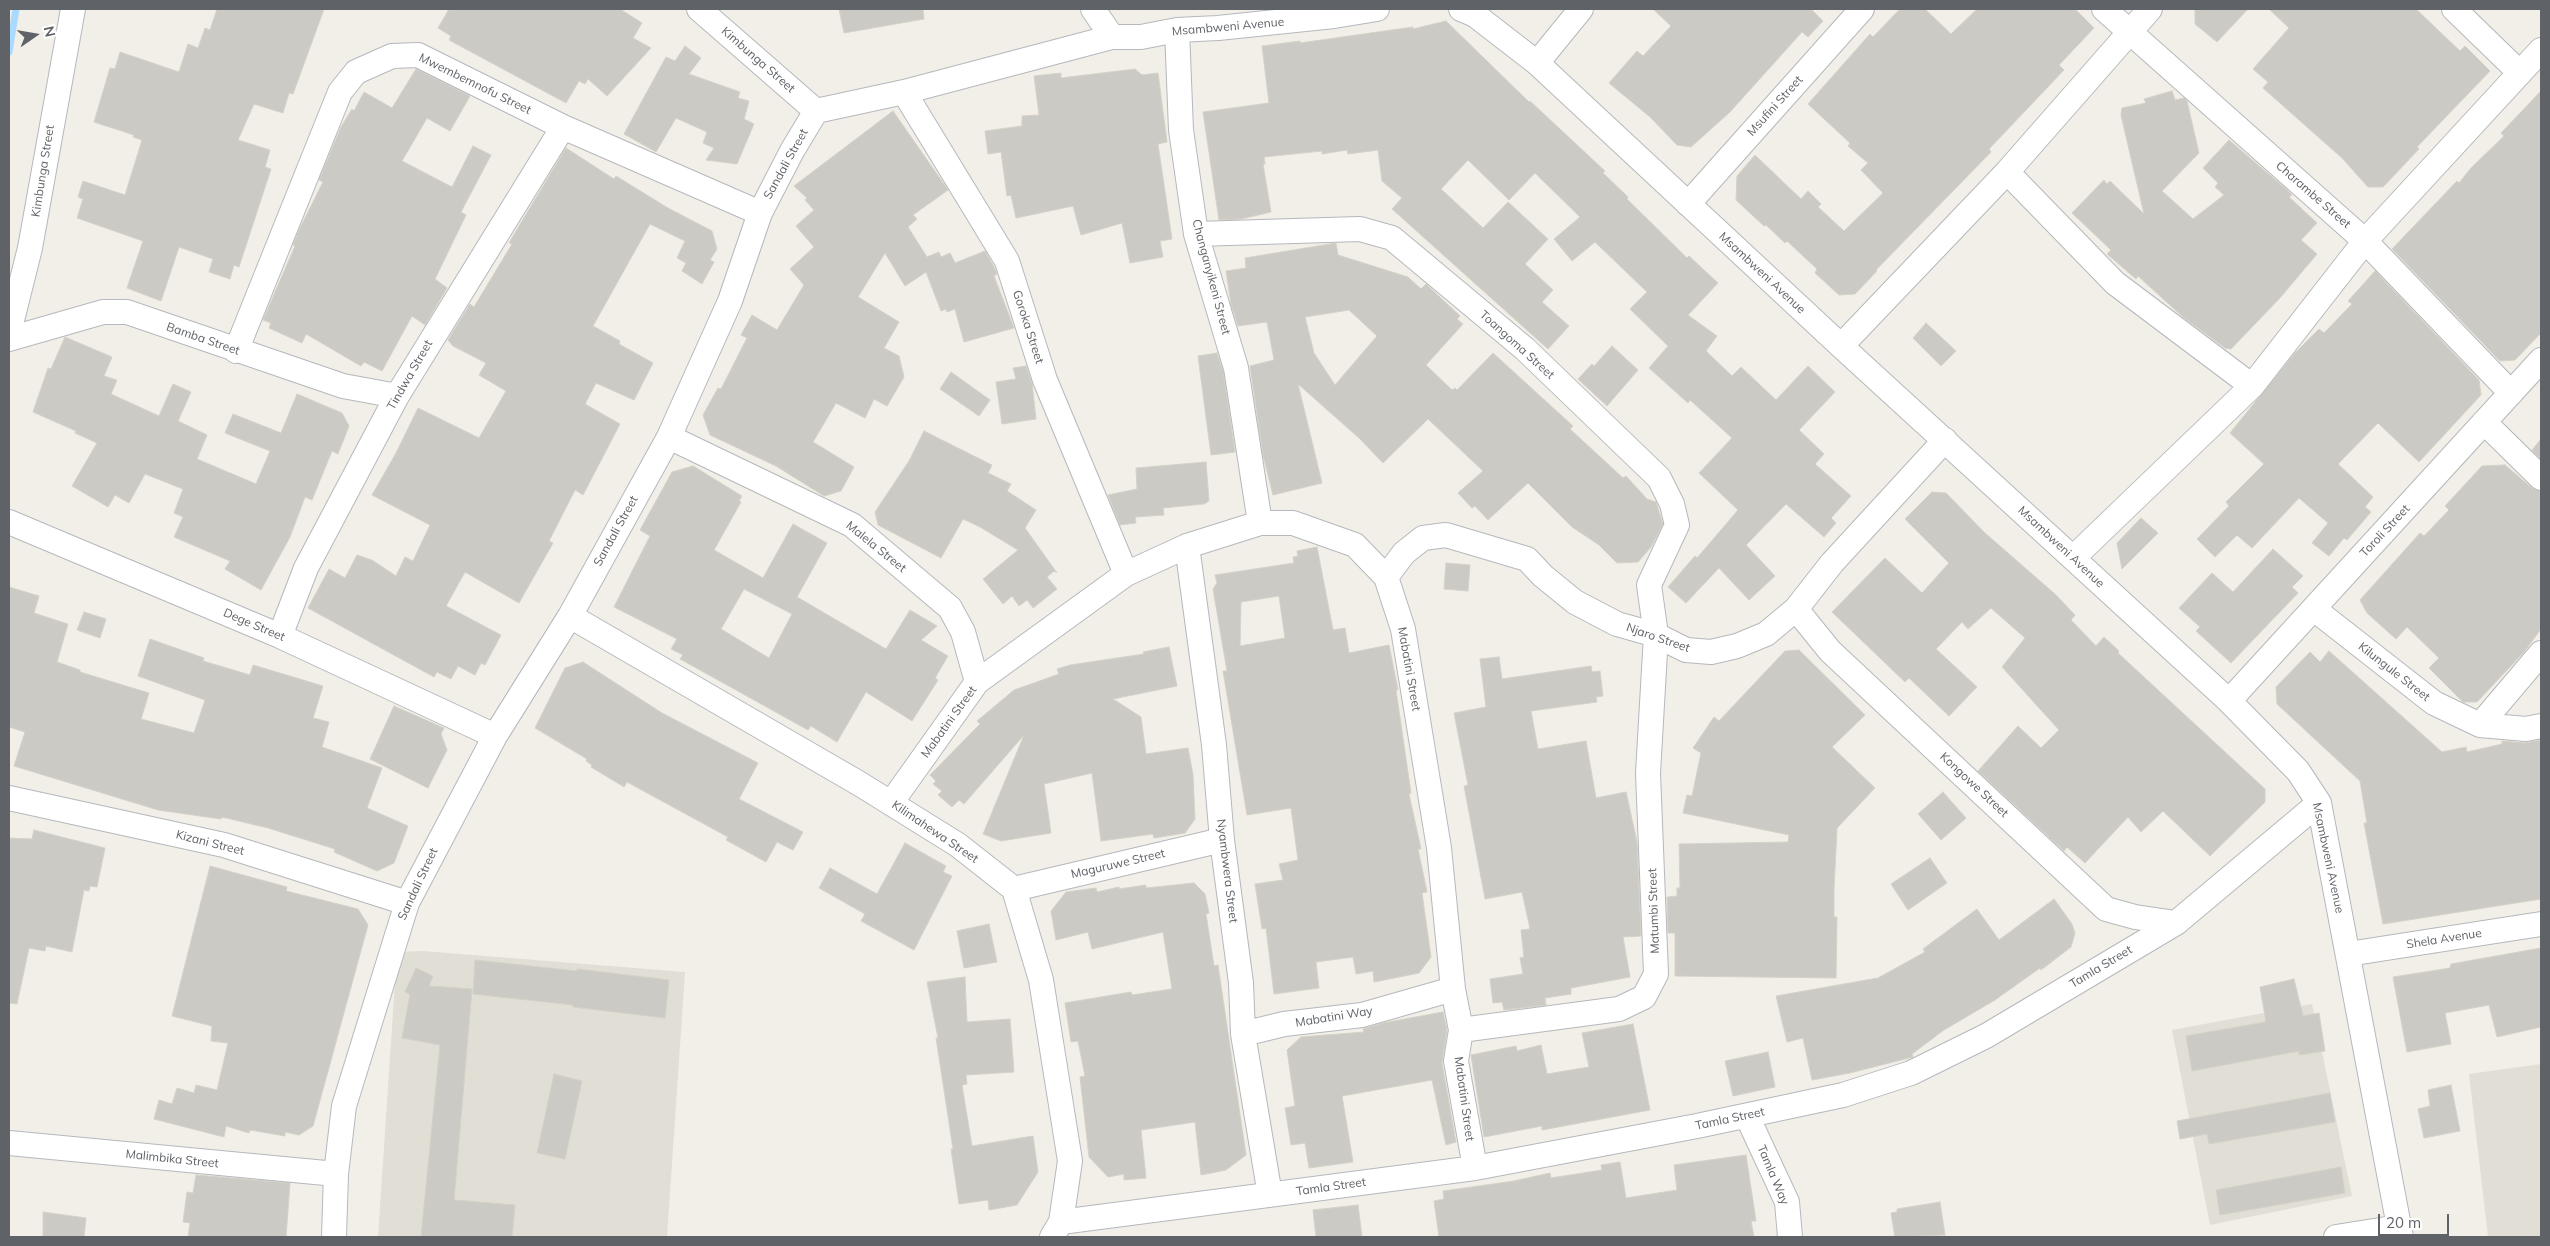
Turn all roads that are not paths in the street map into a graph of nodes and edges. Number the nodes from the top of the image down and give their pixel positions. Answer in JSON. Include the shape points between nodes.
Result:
{"nodes":[{"id":1,"x":73,"y":9,"type":"edge"},
{"id":2,"x":699,"y":9,"type":"edge"},
{"id":3,"x":1093,"y":9,"type":"edge"},
{"id":4,"x":1377,"y":9,"type":"edge"},
{"id":5,"x":1461,"y":9,"type":"edge"},
{"id":6,"x":1581,"y":9,"type":"edge"},
{"id":7,"x":1862,"y":9,"type":"edge"},
{"id":8,"x":2104,"y":9,"type":"edge"},
{"id":9,"x":2150,"y":9,"type":"edge"},
{"id":10,"x":2454,"y":9,"type":"edge"},
{"id":11,"x":1177,"y":30,"type":"junction"},
{"id":12,"x":2128,"y":31,"type":"junction"},
{"id":13,"x":1112,"y":37,"type":"junction"},
{"id":14,"x":2541,"y":50,"type":"edge"},
{"id":15,"x":1537,"y":63,"type":"junction"},
{"id":16,"x":2520,"y":73,"type":"junction"},
{"id":17,"x":904,"y":92,"type":"junction"},
{"id":18,"x":816,"y":111,"type":"junction"},
{"id":19,"x":563,"y":127,"type":"junction"},
{"id":20,"x":2007,"y":172,"type":"junction"},
{"id":21,"x":1688,"y":204,"type":"junction"},
{"id":22,"x":760,"y":213,"type":"junction"},
{"id":23,"x":1196,"y":234,"type":"junction"},
{"id":24,"x":2365,"y":241,"type":"junction"},
{"id":25,"x":9,"y":332,"type":"edge"},
{"id":26,"x":9,"y":339,"type":"edge"},
{"id":27,"x":1841,"y":346,"type":"junction"},
{"id":28,"x":236,"y":350,"type":"junction"},
{"id":29,"x":2541,"y":360,"type":"edge"},
{"id":30,"x":2252,"y":386,"type":"junction"},
{"id":31,"x":2512,"y":393,"type":"junction"},
{"id":32,"x":397,"y":396,"type":"junction"},
{"id":33,"x":2484,"y":422,"type":"junction"},
{"id":34,"x":669,"y":437,"type":"junction"},
{"id":35,"x":1945,"y":440,"type":"junction"},
{"id":36,"x":2541,"y":478,"type":"edge"},
{"id":37,"x":9,"y":522,"type":"edge"},
{"id":38,"x":1260,"y":522,"type":"junction"},
{"id":39,"x":1187,"y":546,"type":"junction"},
{"id":40,"x":2073,"y":558,"type":"junction"},
{"id":41,"x":1126,"y":574,"type":"junction"},
{"id":42,"x":1386,"y":577,"type":"junction"},
{"id":43,"x":1796,"y":609,"type":"junction"},
{"id":44,"x":2314,"y":609,"type":"junction"},
{"id":45,"x":570,"y":616,"type":"junction"},
{"id":46,"x":1656,"y":635,"type":"junction"},
{"id":47,"x":280,"y":636,"type":"junction"},
{"id":48,"x":2541,"y":653,"type":"edge"},
{"id":49,"x":977,"y":682,"type":"junction"},
{"id":50,"x":2229,"y":701,"type":"junction"},
{"id":51,"x":2480,"y":725,"type":"junction"},
{"id":52,"x":2541,"y":726,"type":"edge"},
{"id":53,"x":495,"y":736,"type":"junction"},
{"id":54,"x":9,"y":798,"type":"edge"},
{"id":55,"x":891,"y":803,"type":"junction"},
{"id":56,"x":2319,"y":803,"type":"junction"},
{"id":57,"x":1222,"y":840,"type":"junction"},
{"id":58,"x":1014,"y":888,"type":"junction"},
{"id":59,"x":407,"y":903,"type":"junction"},
{"id":60,"x":2176,"y":923,"type":"junction"},
{"id":61,"x":2541,"y":924,"type":"edge"},
{"id":62,"x":2348,"y":954,"type":"junction"},
{"id":63,"x":1453,"y":989,"type":"junction"},
{"id":64,"x":1460,"y":1030,"type":"junction"},
{"id":65,"x":1243,"y":1034,"type":"junction"},
{"id":66,"x":1747,"y":1116,"type":"junction"},
{"id":67,"x":9,"y":1143,"type":"edge"},
{"id":68,"x":1475,"y":1168,"type":"junction"},
{"id":69,"x":336,"y":1174,"type":"junction"},
{"id":70,"x":1270,"y":1195,"type":"junction"},
{"id":71,"x":1056,"y":1230,"type":"edge"},
{"id":72,"x":2400,"y":1232,"type":"edge"},
{"id":73,"x":334,"y":1237,"type":"edge"},
{"id":74,"x":1790,"y":1237,"type":"edge"},
{"id":75,"x":2336,"y":1237,"type":"edge"}],
"edges":[{"from":1,"to":25,"type":"street","name":"Kimbunga Street","via":[[30,248]]},
{"from":2,"to":18,"type":"street","name":"Kimbunga Street"},
{"from":3,"to":13,"type":"street"},
{"from":4,"to":11,"type":"street","name":"Msambweni Avenue"},
{"from":5,"to":15,"type":"street","name":"Msambweni Avenue"},
{"from":6,"to":15,"type":"street"},
{"from":7,"to":21,"type":"street","name":"Msufini Street"},
{"from":8,"to":12,"type":"street","name":"Charambe Street"},
{"from":9,"to":12,"type":"street"},
{"from":10,"to":16,"type":"street"},
{"from":11,"to":13,"type":"street","name":"Msambweni Avenue","via":[[1141,37]]},
{"from":11,"to":23,"type":"street","name":"Changanyikeni Street","via":[[1181,130]]},
{"from":12,"to":20,"type":"street"},
{"from":12,"to":24,"type":"street","name":"Charambe Street"},
{"from":13,"to":17,"type":"street"},
{"from":14,"to":16,"type":"street"},
{"from":15,"to":21,"type":"street","name":"Msambweni Avenue"},
{"from":16,"to":24,"type":"street"},
{"from":17,"to":18,"type":"street"},
{"from":17,"to":41,"type":"street","name":"Goroka Street","via":[[1007,261],[1045,380]]},
{"from":18,"to":22,"type":"street","name":"Sandali Street"},
{"from":19,"to":22,"type":"street","name":"Mwembemnofu Street"},
{"from":19,"to":28,"type":"street","name":"Mwembemnofu Street","via":[[418,55],[392,56],[356,72],[340,92]]},
{"from":19,"to":32,"type":"street","name":"Tindwa Street"},
{"from":20,"to":27,"type":"street"},
{"from":20,"to":30,"type":"street","via":[[2115,283]]},
{"from":21,"to":27,"type":"street","name":"Msambweni Avenue"},
{"from":22,"to":34,"type":"street","name":"Sandali Street","via":[[730,301]]},
{"from":23,"to":38,"type":"street","name":"Changanyikeni Street","via":[[1236,368]]},
{"from":23,"to":46,"type":"street","name":"Toangoma Street","via":[[1360,229],[1392,238],[1525,349],[1659,478],[1672,504],[1677,526],[1649,585]]},
{"from":24,"to":30,"type":"street"},
{"from":24,"to":31,"type":"street","name":"Charambe Street"},
{"from":26,"to":28,"type":"street","name":"Bamba Street","via":[[103,312],[126,312]]},
{"from":27,"to":35,"type":"street","name":"Msambweni Avenue"},
{"from":28,"to":32,"type":"street","name":"Bamba Street","via":[[343,386]]},
{"from":29,"to":31,"type":"street","name":"Toroli Street"},
{"from":30,"to":40,"type":"street"},
{"from":31,"to":33,"type":"street","name":"Toroli Street"},
{"from":32,"to":47,"type":"street","name":"Tindwa Street","via":[[306,568]]},
{"from":33,"to":36,"type":"street"},
{"from":33,"to":44,"type":"street","name":"Toroli Street"},
{"from":34,"to":45,"type":"street","name":"Sandali Street"},
{"from":34,"to":49,"type":"street","name":"Malela Street","via":[[852,525],[950,608],[963,632]]},
{"from":35,"to":40,"type":"street","name":"Msambweni Avenue"},
{"from":35,"to":43,"type":"street","name":"Njaro Street","via":[[1832,563]]},
{"from":37,"to":47,"type":"street","name":"Dege Street"},
{"from":38,"to":39,"type":"street","name":"Mabatini Street"},
{"from":38,"to":42,"type":"street","name":"Mabatini Street","via":[[1293,523],[1355,545]]},
{"from":39,"to":41,"type":"street","name":"Mabatini Street"},
{"from":39,"to":57,"type":"street","name":"Nyambwera Street","via":[[1214,745]]},
{"from":40,"to":50,"type":"street","name":"Msambweni Avenue"},
{"from":41,"to":49,"type":"street","name":"Mabatini Street"},
{"from":42,"to":46,"type":"street","name":"Njaro Street","via":[[1404,553],[1423,538],[1446,535],[1528,559],[1575,602],[1617,624]]},
{"from":42,"to":63,"type":"street","name":"Mabatini Street","via":[[1403,629],[1437,838]]},
{"from":43,"to":46,"type":"street","name":"Njaro Street","via":[[1766,634],[1711,652],[1686,650]]},
{"from":43,"to":60,"type":"street","name":"Kongowe Street","via":[[1830,651],[2106,908],[2136,917]]},
{"from":44,"to":50,"type":"street","name":"Toroli Street"},
{"from":44,"to":51,"type":"street","name":"Kilungule Street","via":[[2434,703]]},
{"from":45,"to":53,"type":"street","name":"Sandali Street"},
{"from":45,"to":55,"type":"street","name":"Kilimahewa Street"},
{"from":46,"to":64,"type":"street","name":"Matumbi Street","via":[[1648,773],[1656,974],[1644,997],[1619,1009]]},
{"from":47,"to":53,"type":"street","name":"Dege Street"},
{"from":48,"to":51,"type":"street"},
{"from":49,"to":55,"type":"street","name":"Mabatini Street"},
{"from":50,"to":56,"type":"street","name":"Msambweni Avenue","via":[[2298,771]]},
{"from":51,"to":52,"type":"street","name":"Kilungule Street","via":[[2526,729]]},
{"from":53,"to":59,"type":"street","name":"Sandali Street"},
{"from":54,"to":59,"type":"street","name":"Kizani Street","via":[[224,845]]},
{"from":55,"to":58,"type":"street","name":"Kilimahewa Street","via":[[958,845]]},
{"from":56,"to":60,"type":"street","name":"Tamla Street"},
{"from":56,"to":62,"type":"street","name":"Msambweni Avenue"},
{"from":57,"to":58,"type":"street","name":"Maguruwe Street"},
{"from":57,"to":65,"type":"street","name":"Nyambwera Street","via":[[1241,983]]},
{"from":58,"to":71,"type":"street","via":[[1041,980],[1070,1161]]},
{"from":59,"to":69,"type":"street","name":"Sandali Street","via":[[344,1106]]},
{"from":60,"to":66,"type":"street","name":"Tamla Street","via":[[1986,1036],[1911,1073],[1843,1095]]},
{"from":61,"to":62,"type":"street","name":"Shela Avenue"},
{"from":62,"to":72,"type":"street","name":"Msambweni Avenue"},
{"from":63,"to":64,"type":"street","name":"Mabatini Street"},
{"from":63,"to":65,"type":"street","name":"Mabatini Way","via":[[1362,1015],[1284,1024]]},
{"from":64,"to":68,"type":"street","name":"Mabatini Street","via":[[1456,1060]]},
{"from":65,"to":70,"type":"street","name":"Nyambwera Street"},
{"from":66,"to":68,"type":"street","name":"Tamla Street"},
{"from":66,"to":74,"type":"street","name":"Tamla Way","via":[[1787,1202]]},
{"from":67,"to":69,"type":"street","name":"Malimbika Street"},
{"from":68,"to":70,"type":"street","name":"Tamla Street"},
{"from":69,"to":73,"type":"street","name":"Sandali Street"},
{"from":70,"to":71,"type":"street","name":"Tamla Street"},
{"from":72,"to":75,"type":"street"}]}
